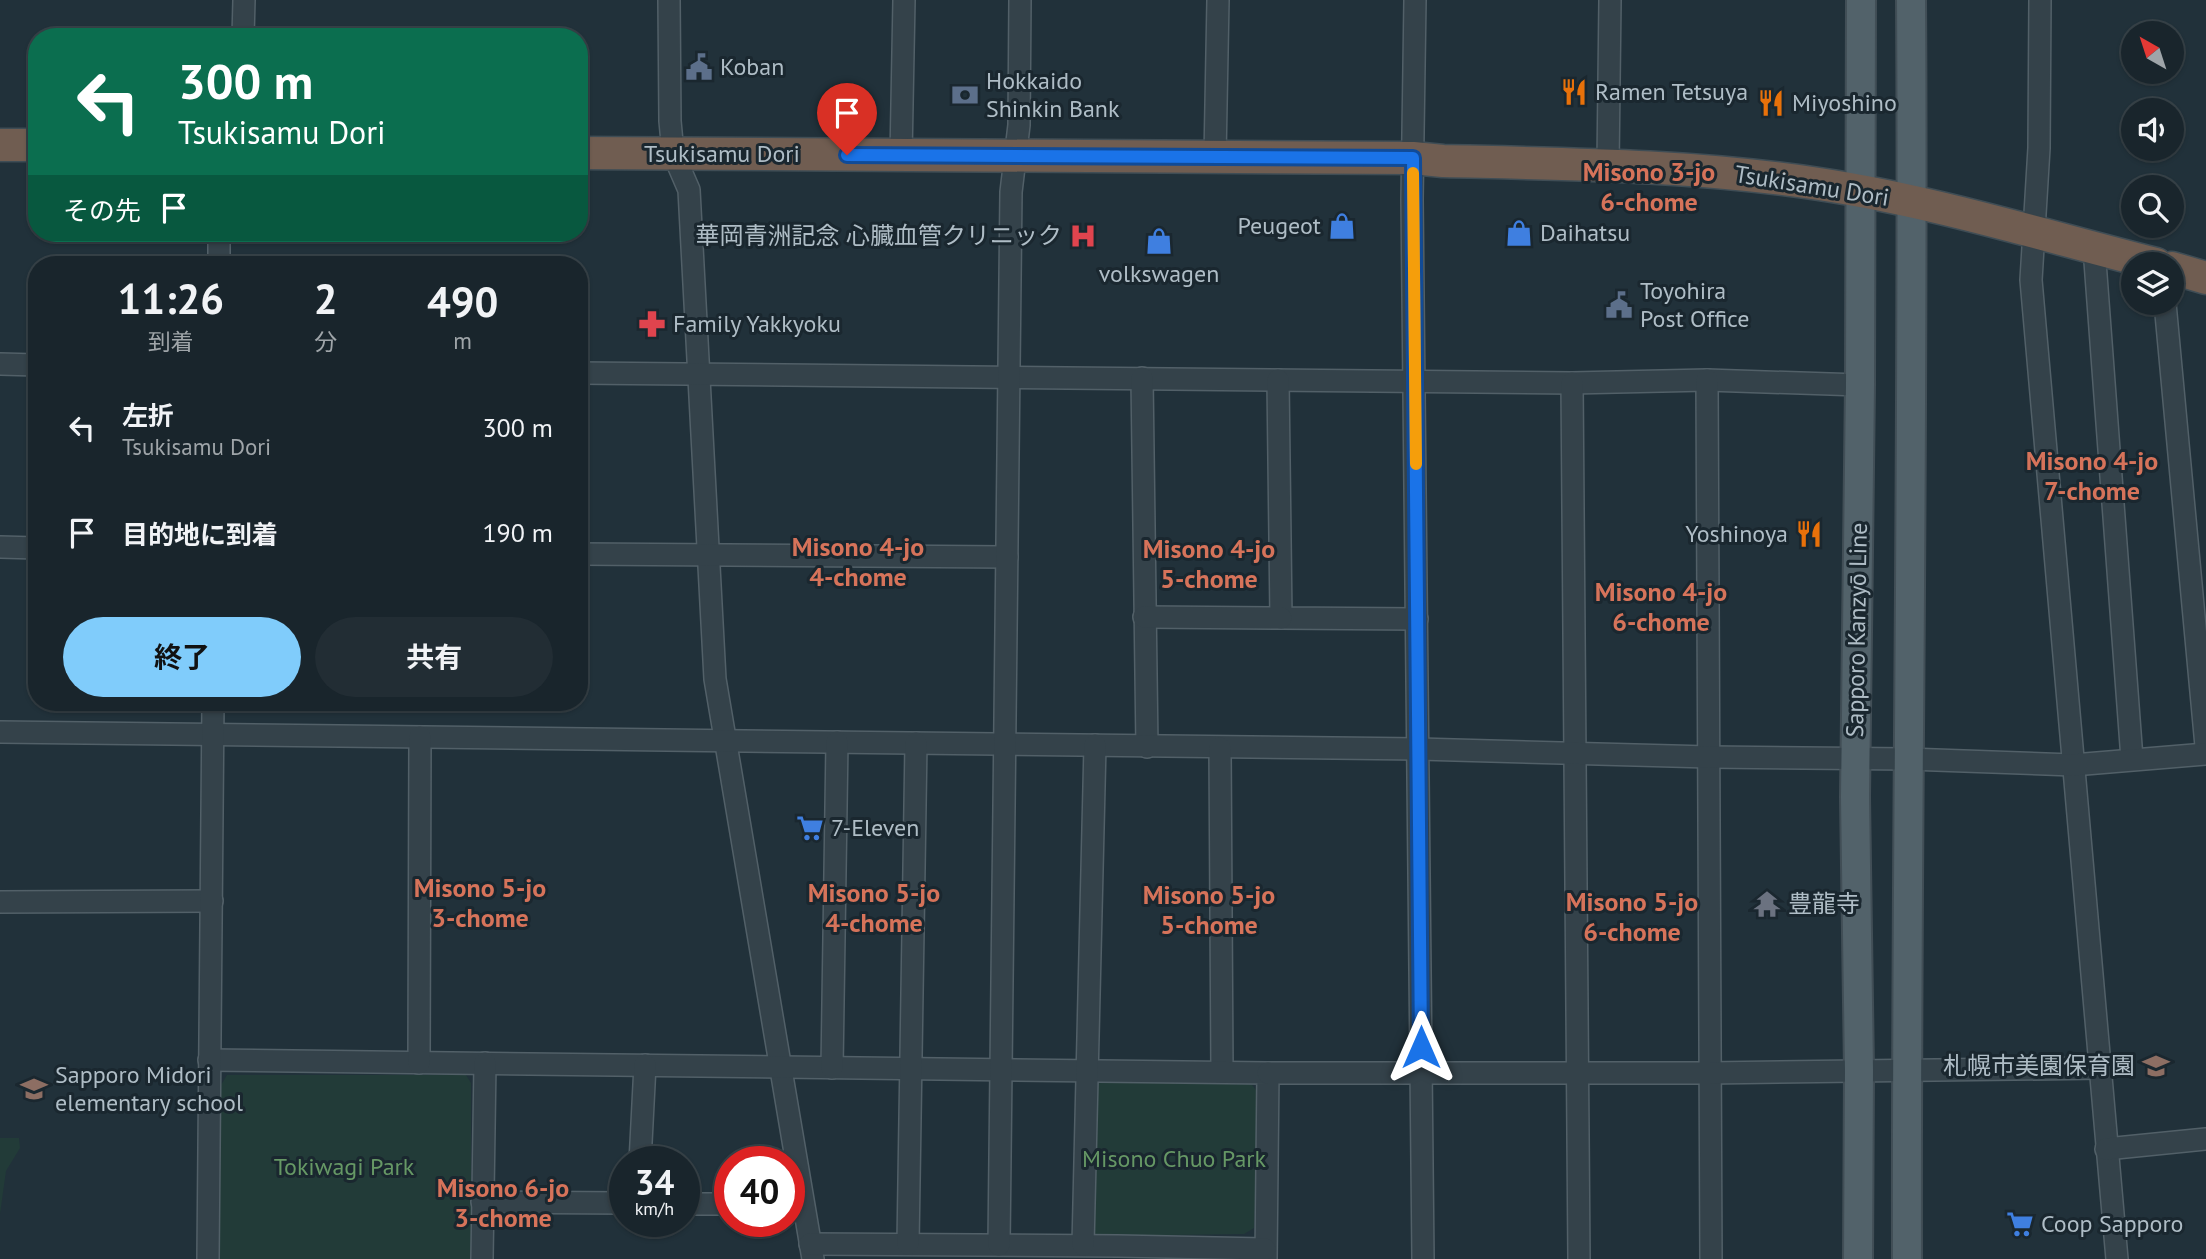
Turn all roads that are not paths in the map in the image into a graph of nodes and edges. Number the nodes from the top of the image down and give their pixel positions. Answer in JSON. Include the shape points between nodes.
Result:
{"nodes":[{"id":1,"x":244,"y":0,"type":"edge"},
{"id":2,"x":669,"y":0,"type":"edge"},
{"id":3,"x":904,"y":0,"type":"edge"},
{"id":4,"x":1020,"y":0,"type":"edge"},
{"id":5,"x":1218,"y":0,"type":"edge"},
{"id":6,"x":1415,"y":0,"type":"edge"},
{"id":7,"x":1610,"y":0,"type":"edge"},
{"id":8,"x":1861,"y":0,"type":"edge"},
{"id":9,"x":1912,"y":0,"type":"edge"},
{"id":10,"x":2040,"y":0,"type":"edge"},
{"id":11,"x":243,"y":28,"type":"edge"},
{"id":12,"x":0,"y":145,"type":"edge"},
{"id":13,"x":28,"y":145,"type":"edge"},
{"id":14,"x":588,"y":153,"type":"edge"},
{"id":15,"x":673,"y":153,"type":"junction"},
{"id":16,"x":901,"y":156,"type":"junction"},
{"id":17,"x":1016,"y":156,"type":"junction"},
{"id":18,"x":1215,"y":157,"type":"junction"},
{"id":19,"x":1413,"y":158,"type":"junction"},
{"id":20,"x":1608,"y":165,"type":"junction"},
{"id":21,"x":1860,"y":192,"type":"junction"},
{"id":22,"x":1913,"y":203,"type":"junction"},
{"id":23,"x":2033,"y":233,"type":"junction"},
{"id":24,"x":2095,"y":248,"type":"junction"},
{"id":25,"x":2121,"y":255,"type":"edge"},
{"id":26,"x":2184,"y":272,"type":"edge"},
{"id":27,"x":2206,"y":278,"type":"edge"},
{"id":28,"x":2166,"y":315,"type":"edge"},
{"id":29,"x":0,"y":364,"type":"edge"},
{"id":30,"x":28,"y":365,"type":"edge"},
{"id":31,"x":588,"y":373,"type":"edge"},
{"id":32,"x":700,"y":375,"type":"junction"},
{"id":33,"x":1010,"y":376,"type":"junction"},
{"id":34,"x":1143,"y":378,"type":"junction"},
{"id":35,"x":1278,"y":380,"type":"junction"},
{"id":36,"x":1707,"y":380,"type":"junction"},
{"id":37,"x":1415,"y":382,"type":"junction"},
{"id":38,"x":1572,"y":383,"type":"junction"},
{"id":39,"x":1860,"y":385,"type":"junction"},
{"id":40,"x":0,"y":547,"type":"edge"},
{"id":41,"x":28,"y":548,"type":"edge"},
{"id":42,"x":588,"y":554,"type":"edge"},
{"id":43,"x":710,"y":555,"type":"junction"},
{"id":44,"x":1007,"y":557,"type":"junction"},
{"id":45,"x":1144,"y":617,"type":"junction"},
{"id":46,"x":1281,"y":618,"type":"junction"},
{"id":47,"x":1417,"y":619,"type":"junction"},
{"id":48,"x":213,"y":711,"type":"edge"},
{"id":49,"x":0,"y":732,"type":"edge"},
{"id":50,"x":213,"y":736,"type":"junction"},
{"id":51,"x":420,"y":737,"type":"junction"},
{"id":52,"x":725,"y":742,"type":"junction"},
{"id":53,"x":837,"y":742,"type":"junction"},
{"id":54,"x":916,"y":743,"type":"junction"},
{"id":55,"x":1004,"y":745,"type":"junction"},
{"id":56,"x":1094,"y":745,"type":"junction"},
{"id":57,"x":2206,"y":746,"type":"edge"},
{"id":58,"x":1147,"y":747,"type":"junction"},
{"id":59,"x":1220,"y":748,"type":"junction"},
{"id":60,"x":1419,"y":749,"type":"junction"},
{"id":61,"x":1574,"y":754,"type":"junction"},
{"id":62,"x":2206,"y":754,"type":"edge"},
{"id":63,"x":1709,"y":757,"type":"junction"},
{"id":64,"x":2132,"y":758,"type":"junction"},
{"id":65,"x":1856,"y":759,"type":"junction"},
{"id":66,"x":1908,"y":759,"type":"junction"},
{"id":67,"x":2073,"y":765,"type":"junction"},
{"id":68,"x":212,"y":901,"type":"junction"},
{"id":69,"x":0,"y":902,"type":"edge"},
{"id":70,"x":209,"y":1060,"type":"junction"},
{"id":71,"x":419,"y":1063,"type":"junction"},
{"id":72,"x":485,"y":1063,"type":"junction"},
{"id":73,"x":645,"y":1065,"type":"junction"},
{"id":74,"x":780,"y":1067,"type":"junction"},
{"id":75,"x":832,"y":1068,"type":"junction"},
{"id":76,"x":1906,"y":1068,"type":"junction"},
{"id":77,"x":2101,"y":1068,"type":"junction"},
{"id":78,"x":910,"y":1069,"type":"junction"},
{"id":79,"x":1000,"y":1069,"type":"junction"},
{"id":80,"x":1859,"y":1070,"type":"junction"},
{"id":81,"x":1086,"y":1071,"type":"junction"},
{"id":82,"x":1222,"y":1072,"type":"junction"},
{"id":83,"x":1268,"y":1073,"type":"junction"},
{"id":84,"x":1577,"y":1073,"type":"junction"},
{"id":85,"x":1709,"y":1073,"type":"junction"},
{"id":86,"x":1421,"y":1074,"type":"junction"},
{"id":87,"x":2206,"y":1139,"type":"edge"},
{"id":88,"x":641,"y":1146,"type":"edge"},
{"id":89,"x":789,"y":1146,"type":"edge"},
{"id":90,"x":2106,"y":1149,"type":"junction"},
{"id":91,"x":482,"y":1202,"type":"junction"},
{"id":92,"x":609,"y":1203,"type":"edge"},
{"id":93,"x":805,"y":1233,"type":"edge"},
{"id":94,"x":908,"y":1244,"type":"junction"},
{"id":95,"x":999,"y":1245,"type":"junction"},
{"id":96,"x":1083,"y":1245,"type":"junction"},
{"id":97,"x":811,"y":1252,"type":"edge"},
{"id":98,"x":1119,"y":1252,"type":"edge"},
{"id":99,"x":1266,"y":1254,"type":"edge"},
{"id":100,"x":208,"y":1259,"type":"edge"},
{"id":101,"x":482,"y":1259,"type":"edge"},
{"id":102,"x":1423,"y":1259,"type":"edge"},
{"id":103,"x":1579,"y":1259,"type":"edge"},
{"id":104,"x":1711,"y":1259,"type":"edge"},
{"id":105,"x":1858,"y":1259,"type":"edge"},
{"id":106,"x":1907,"y":1259,"type":"edge"},
{"id":107,"x":2117,"y":1259,"type":"edge"}],
"edges":[{"from":1,"to":11,"type":"street"},
{"from":2,"to":15,"type":"street"},
{"from":3,"to":16,"type":"street"},
{"from":4,"to":17,"type":"street"},
{"from":5,"to":18,"type":"street"},
{"from":6,"to":19,"type":"street"},
{"from":7,"to":20,"type":"street"},
{"from":8,"to":21,"type":"main road","name":"Sapporo Kanzyō Line"},
{"from":9,"to":22,"type":"main road","name":"Sapporo Kanzyō Line"},
{"from":10,"to":23,"type":"street"},
{"from":12,"to":13,"type":"highway"},
{"from":14,"to":15,"type":"highway","name":"Tsukisamu Dori"},
{"from":15,"to":16,"type":"highway","name":"Tsukisamu Dori"},
{"from":15,"to":32,"type":"street","via":[[689,190]]},
{"from":16,"to":17,"type":"highway","name":"Tsukisamu Dori"},
{"from":17,"to":18,"type":"highway","name":"Tsukisamu Dori"},
{"from":17,"to":33,"type":"street"},
{"from":18,"to":19,"type":"highway","name":"Tsukisamu Dori"},
{"from":19,"to":20,"type":"highway","name":"Tsukisamu Dori"},
{"from":19,"to":37,"type":"street"},
{"from":20,"to":21,"type":"highway","name":"Tsukisamu Dori","via":[[1721,171]]},
{"from":21,"to":22,"type":"highway","name":"Tsukisamu Dori"},
{"from":21,"to":39,"type":"main road","name":"Sapporo Kanzyō Line"},
{"from":22,"to":23,"type":"highway","name":"Tsukisamu Dori"},
{"from":22,"to":66,"type":"main road","name":"Sapporo Kanzyō Line"},
{"from":23,"to":24,"type":"highway","name":"Tsukisamu Dori"},
{"from":23,"to":67,"type":"street","via":[[2031,280]]},
{"from":24,"to":25,"type":"highway","name":"Tsukisamu Dori"},
{"from":24,"to":64,"type":"street"},
{"from":26,"to":27,"type":"highway"},
{"from":28,"to":57,"type":"street"},
{"from":29,"to":30,"type":"street"},
{"from":31,"to":32,"type":"street"},
{"from":32,"to":33,"type":"street"},
{"from":32,"to":43,"type":"street"},
{"from":33,"to":34,"type":"street"},
{"from":33,"to":44,"type":"street"},
{"from":34,"to":35,"type":"street"},
{"from":34,"to":45,"type":"street"},
{"from":35,"to":37,"type":"street"},
{"from":35,"to":46,"type":"street"},
{"from":36,"to":38,"type":"street"},
{"from":36,"to":39,"type":"street"},
{"from":36,"to":63,"type":"street"},
{"from":37,"to":38,"type":"street"},
{"from":37,"to":47,"type":"street"},
{"from":38,"to":61,"type":"street"},
{"from":39,"to":65,"type":"main road","name":"Sapporo Kanzyō Line"},
{"from":40,"to":41,"type":"street"},
{"from":42,"to":43,"type":"street"},
{"from":43,"to":44,"type":"street"},
{"from":43,"to":52,"type":"street","via":[[715,679]]},
{"from":44,"to":55,"type":"street"},
{"from":45,"to":46,"type":"street"},
{"from":45,"to":58,"type":"street"},
{"from":46,"to":47,"type":"street"},
{"from":47,"to":60,"type":"street"},
{"from":48,"to":50,"type":"street"},
{"from":49,"to":50,"type":"street"},
{"from":50,"to":51,"type":"street"},
{"from":50,"to":68,"type":"street"},
{"from":51,"to":52,"type":"street"},
{"from":51,"to":71,"type":"street"},
{"from":52,"to":53,"type":"street"},
{"from":52,"to":74,"type":"street"},
{"from":53,"to":54,"type":"street"},
{"from":53,"to":75,"type":"street"},
{"from":54,"to":55,"type":"street"},
{"from":54,"to":78,"type":"street"},
{"from":55,"to":56,"type":"street"},
{"from":55,"to":79,"type":"street"},
{"from":56,"to":58,"type":"street"},
{"from":56,"to":81,"type":"street"},
{"from":58,"to":59,"type":"street"},
{"from":59,"to":60,"type":"street"},
{"from":59,"to":82,"type":"street"},
{"from":60,"to":61,"type":"street"},
{"from":60,"to":86,"type":"street"},
{"from":61,"to":63,"type":"street"},
{"from":61,"to":84,"type":"street"},
{"from":62,"to":64,"type":"street"},
{"from":63,"to":65,"type":"street"},
{"from":63,"to":85,"type":"street"},
{"from":64,"to":67,"type":"street"},
{"from":65,"to":66,"type":"street"},
{"from":65,"to":80,"type":"main road","name":"Sapporo Kanzyō Line"},
{"from":66,"to":67,"type":"street"},
{"from":66,"to":76,"type":"main road","name":"Sapporo Kanzyō Line"},
{"from":67,"to":77,"type":"street"},
{"from":68,"to":69,"type":"street"},
{"from":68,"to":70,"type":"street"},
{"from":70,"to":71,"type":"street"},
{"from":70,"to":100,"type":"street"},
{"from":71,"to":72,"type":"street"},
{"from":72,"to":73,"type":"street"},
{"from":72,"to":91,"type":"street"},
{"from":73,"to":74,"type":"street"},
{"from":73,"to":88,"type":"street"},
{"from":74,"to":75,"type":"street"},
{"from":74,"to":89,"type":"street"},
{"from":75,"to":78,"type":"street"},
{"from":76,"to":77,"type":"street"},
{"from":76,"to":80,"type":"street"},
{"from":76,"to":106,"type":"main road","name":"Sapporo Kanzyō Line"},
{"from":77,"to":90,"type":"street"},
{"from":78,"to":79,"type":"street"},
{"from":78,"to":94,"type":"street"},
{"from":79,"to":81,"type":"street"},
{"from":79,"to":95,"type":"street"},
{"from":80,"to":85,"type":"street"},
{"from":80,"to":105,"type":"main road","name":"Sapporo Kanzyō Line"},
{"from":81,"to":82,"type":"street"},
{"from":81,"to":96,"type":"street"},
{"from":82,"to":83,"type":"street"},
{"from":83,"to":86,"type":"street"},
{"from":83,"to":99,"type":"street"},
{"from":84,"to":85,"type":"street"},
{"from":84,"to":86,"type":"street"},
{"from":84,"to":103,"type":"street"},
{"from":85,"to":104,"type":"street"},
{"from":86,"to":102,"type":"street"},
{"from":87,"to":90,"type":"street"},
{"from":90,"to":107,"type":"street"},
{"from":91,"to":92,"type":"street"},
{"from":91,"to":101,"type":"street"},
{"from":93,"to":97,"type":"street"},
{"from":94,"to":95,"type":"street"},
{"from":94,"to":97,"type":"street"},
{"from":95,"to":96,"type":"street"},
{"from":96,"to":98,"type":"street"},
{"from":98,"to":99,"type":"street"}]}
